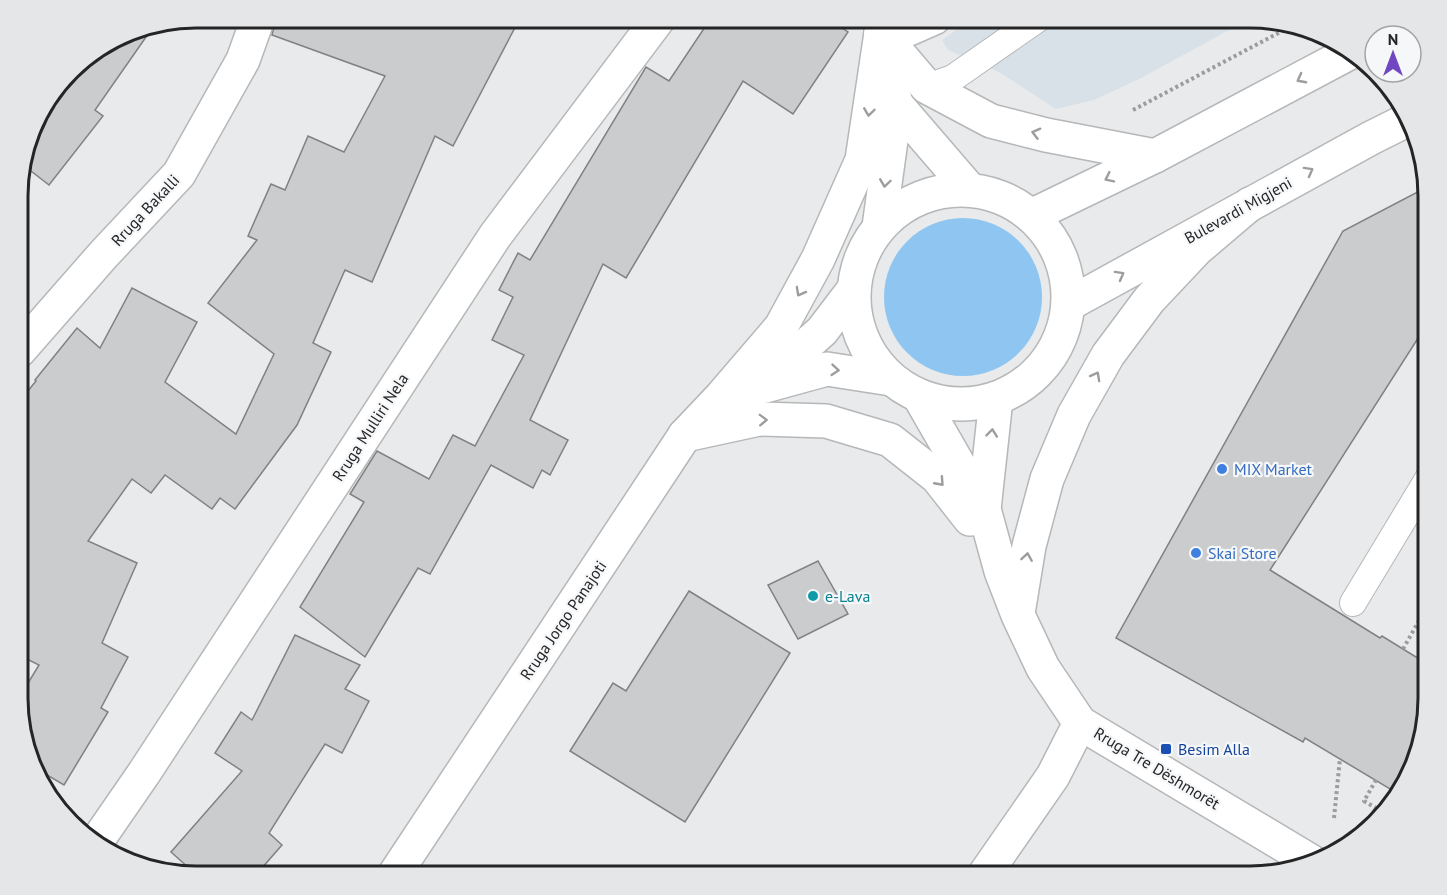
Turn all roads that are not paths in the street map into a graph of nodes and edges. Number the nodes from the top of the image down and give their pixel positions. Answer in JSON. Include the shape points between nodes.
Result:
{"nodes":[{"id":1,"x":254,"y":29,"type":"edge"},
{"id":2,"x":651,"y":29,"type":"edge"},
{"id":3,"x":878,"y":29,"type":"edge"},
{"id":4,"x":879,"y":29,"type":"edge"},
{"id":5,"x":881,"y":29,"type":"edge"},
{"id":6,"x":1023,"y":29,"type":"edge"},
{"id":7,"x":1343,"y":56,"type":"edge"},
{"id":8,"x":927,"y":87,"type":"junction"},
{"id":9,"x":896,"y":104,"type":"junction"},
{"id":10,"x":1401,"y":123,"type":"edge"},
{"id":11,"x":1155,"y":156,"type":"junction"},
{"id":12,"x":970,"y":190,"type":"junction"},
{"id":13,"x":1250,"y":204,"type":"junction"},
{"id":14,"x":1031,"y":216,"type":"junction"},
{"id":15,"x":879,"y":227,"type":"junction"},
{"id":16,"x":854,"y":289,"type":"junction"},
{"id":17,"x":1069,"y":304,"type":"junction"},
{"id":18,"x":28,"y":342,"type":"edge"},
{"id":19,"x":891,"y":379,"type":"junction"},
{"id":20,"x":758,"y":388,"type":"junction"},
{"id":21,"x":919,"y":396,"type":"junction"},
{"id":22,"x":996,"y":399,"type":"junction"},
{"id":23,"x":686,"y":435,"type":"junction"},
{"id":24,"x":1418,"y":495,"type":"edge"},
{"id":25,"x":984,"y":509,"type":"junction"},
{"id":26,"x":995,"y":550,"type":"junction"},
{"id":27,"x":1353,"y":603,"type":"dead end"},
{"id":28,"x":1017,"y":615,"type":"junction"},
{"id":29,"x":1080,"y":723,"type":"junction"},
{"id":30,"x":100,"y":836,"type":"edge"},
{"id":31,"x":1305,"y":858,"type":"edge"},
{"id":32,"x":400,"y":866,"type":"edge"},
{"id":33,"x":991,"y":866,"type":"edge"}],
"edges":[{"from":1,"to":18,"type":"main road","name":"Rruga Bakalli","via":[[243,60],[179,174]]},
{"from":2,"to":30,"type":"main road","name":"Rruga Mulliri Nela","via":[[495,236]]},
{"from":3,"to":23,"type":"main road","one_way":true,"via":[[862,160],[818,259],[780,327]]},
{"from":4,"to":9,"type":"main road"},
{"from":5,"to":8,"type":"main road"},
{"from":6,"to":8,"type":"lane","via":[[953,78]]},
{"from":7,"to":11,"type":"main road","one_way":true},
{"from":11,"to":8,"type":"main road","one_way":true,"via":[[991,121]]},
{"from":9,"to":12,"type":"main road"},
{"from":9,"to":15,"type":"main road","one_way":true},
{"from":13,"to":10,"type":"main road","name":"Bulevardi Migjeni","one_way":true},
{"from":11,"to":14,"type":"main road","one_way":true},
{"from":12,"to":14,"type":"main road","via":[[1003,198]]},
{"from":12,"to":15,"type":"main road","via":[[936,193],[905,206]]},
{"from":17,"to":13,"type":"main road","name":"Bulevardi Migjeni","one_way":true},
{"from":28,"to":13,"type":"main road","one_way":true,"via":[[1029,546],[1047,479],[1074,416],[1102,365],[1149,300],[1197,249]]},
{"from":14,"to":17,"type":"main road","via":[[1053,242],[1066,273]]},
{"from":15,"to":16,"type":"main road","via":[[862,256]]},
{"from":16,"to":19,"type":"main road","via":[[860,333],[869,353]]},
{"from":16,"to":20,"type":"main road","name":"Rruga Jorgo Panajoti","via":[[822,331]]},
{"from":17,"to":22,"type":"main road","via":[[1062,335],[1047,363],[1024,385]]},
{"from":20,"to":19,"type":"main road","name":"Rruga Jorgo Panajoti","one_way":true,"via":[[827,369]]},
{"from":19,"to":21,"type":"main road"},
{"from":20,"to":23,"type":"main road","name":"Rruga Jorgo Panajoti"},
{"from":21,"to":22,"type":"main road","via":[[957,404]]},
{"from":21,"to":25,"type":"main road","name":"Rruga Tre Dëshmorët"},
{"from":25,"to":22,"type":"main road","name":"Rruga Tre Dëshmorët","one_way":true},
{"from":23,"to":26,"type":"main road","one_way":true,"via":[[759,419],[826,421],[890,440],[937,477]]},
{"from":23,"to":32,"type":"main road","name":"Rruga Jorgo Panajoti"},
{"from":24,"to":27,"type":"lane"},
{"from":25,"to":26,"type":"main road","name":"Rruga Tre Dëshmorët"},
{"from":26,"to":28,"type":"main road","name":"Rruga Tre Dëshmorët"},
{"from":28,"to":29,"type":"main road","name":"Rruga Tre Dëshmorët","via":[[1044,668]]},
{"from":29,"to":31,"type":"main road","name":"Rruga Tre Dëshmorët"},
{"from":29,"to":33,"type":"main road","via":[[1053,776]]}]}
